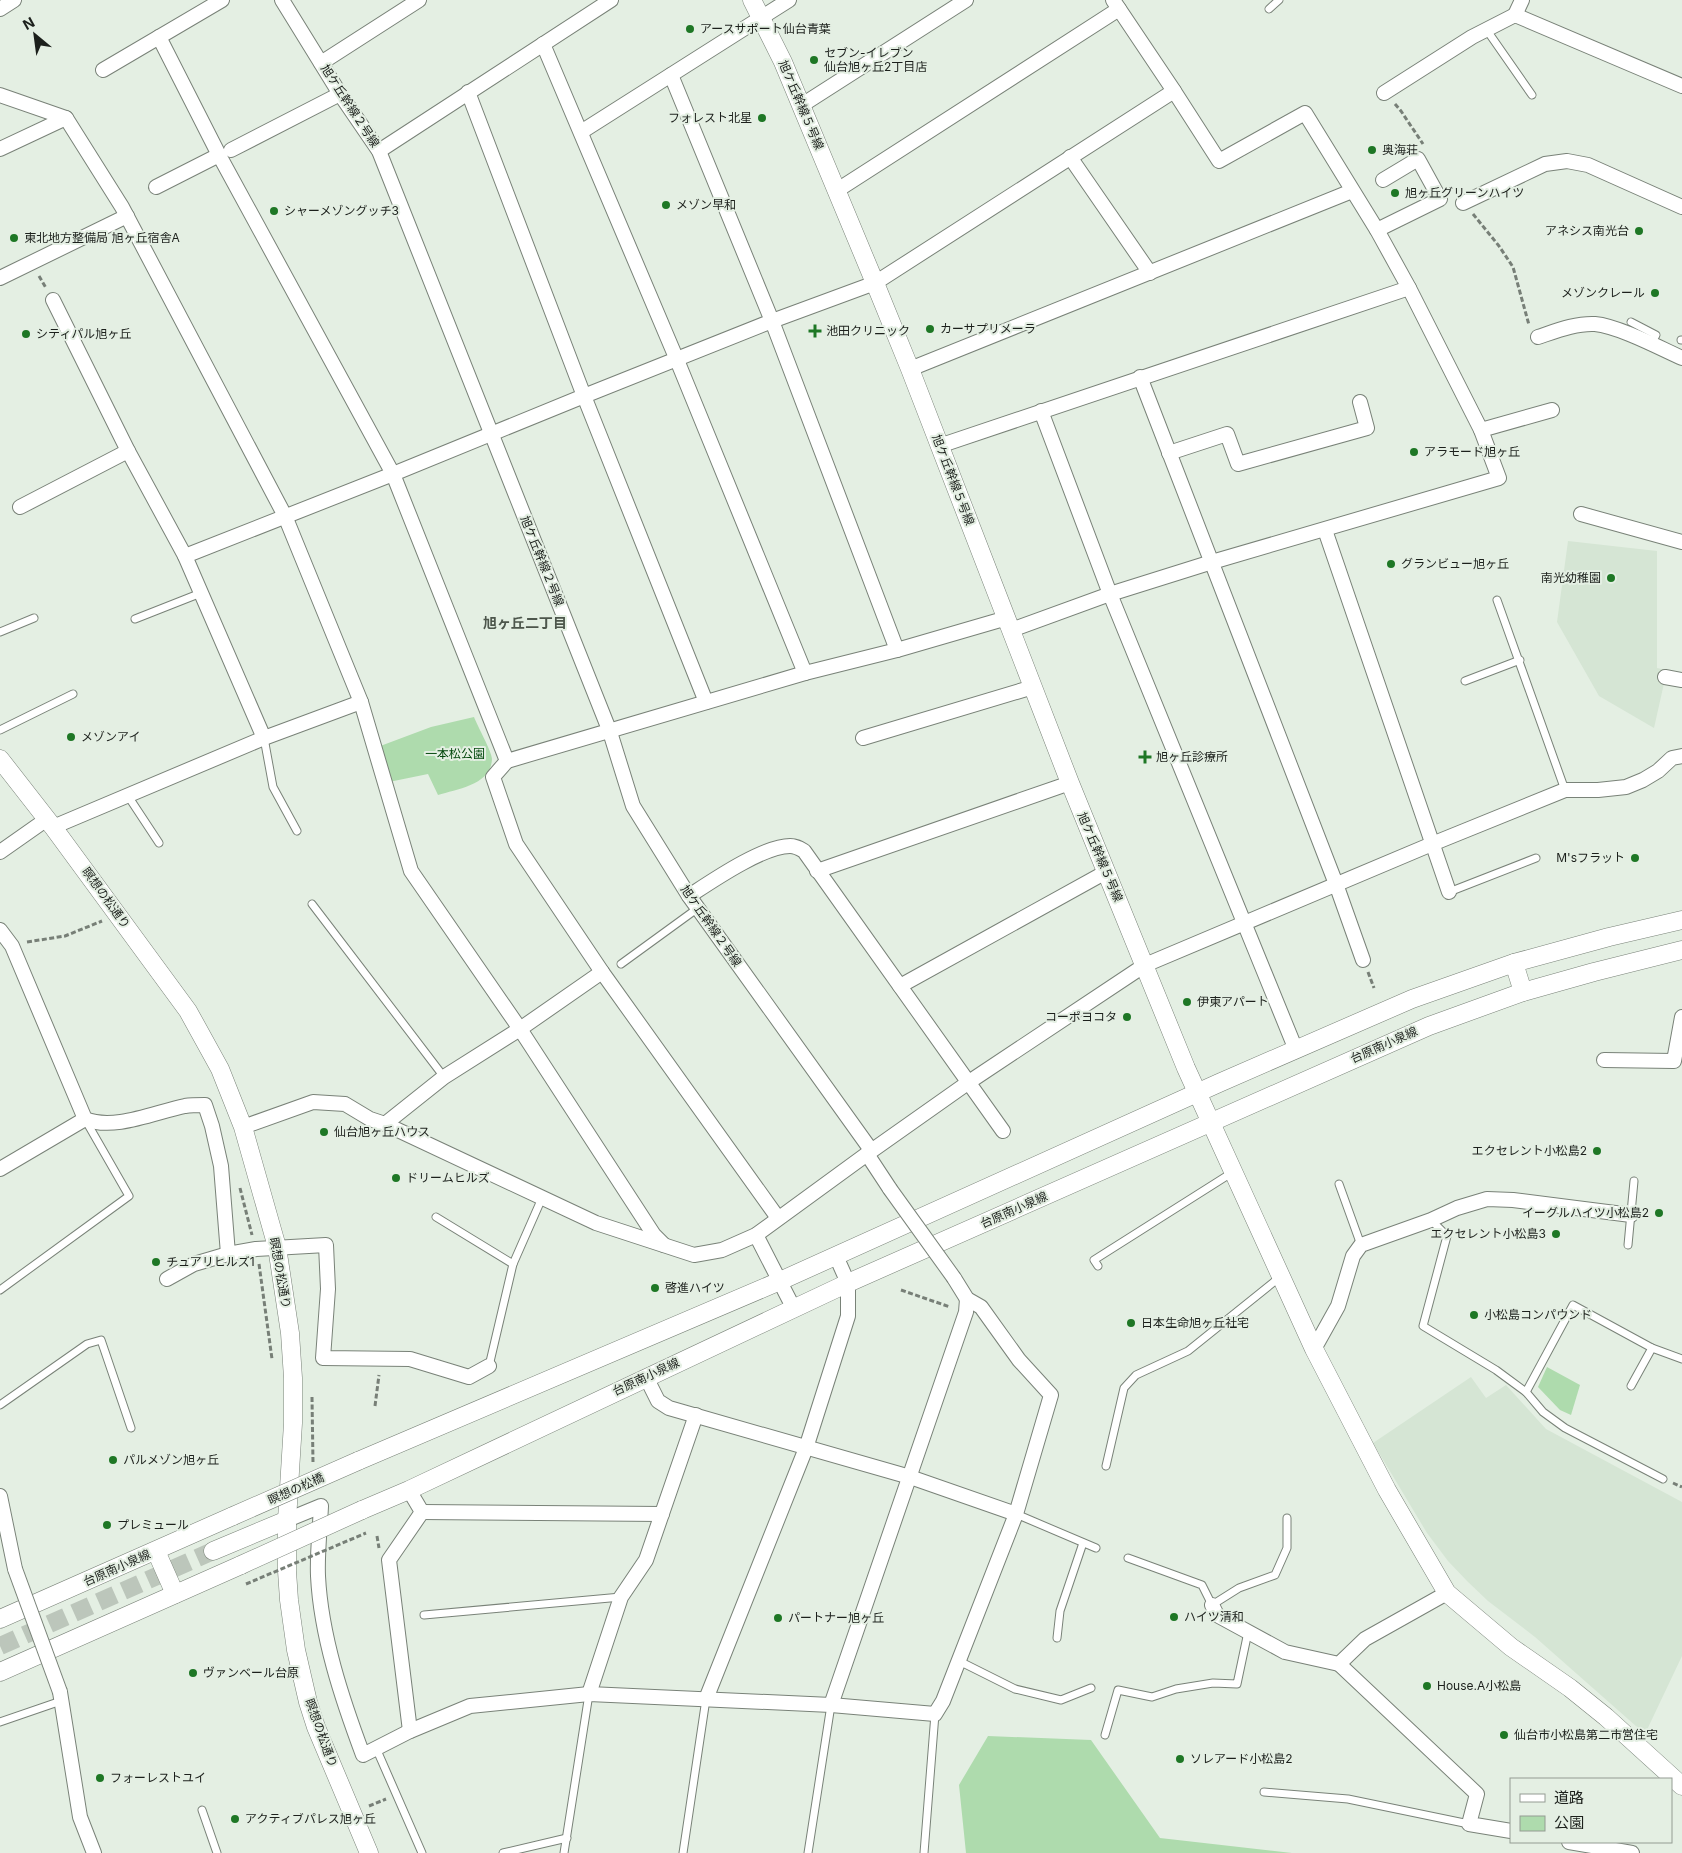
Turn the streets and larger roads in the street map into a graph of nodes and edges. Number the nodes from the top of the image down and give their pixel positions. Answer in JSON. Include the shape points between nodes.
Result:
{"nodes":[{"id":1,"x":14,"y":0,"type":"edge"},
{"id":2,"x":222,"y":0,"type":"edge"},
{"id":3,"x":282,"y":0,"type":"edge"},
{"id":4,"x":418,"y":0,"type":"edge"},
{"id":5,"x":611,"y":0,"type":"edge"},
{"id":6,"x":752,"y":0,"type":"edge"},
{"id":7,"x":789,"y":0,"type":"edge"},
{"id":8,"x":966,"y":0,"type":"edge"},
{"id":9,"x":1522,"y":0,"type":"edge"},
{"id":10,"x":1116,"y":5,"type":"edge"},
{"id":11,"x":0,"y":8,"type":"edge"},
{"id":12,"x":1515,"y":15,"type":"junction"},
{"id":13,"x":762,"y":18,"type":"junction"},
{"id":14,"x":159,"y":37,"type":"junction"},
{"id":15,"x":543,"y":44,"type":"junction"},
{"id":16,"x":322,"y":63,"type":"junction"},
{"id":17,"x":103,"y":70,"type":"dead end"},
{"id":18,"x":670,"y":75,"type":"junction"},
{"id":19,"x":1682,"y":86,"type":"edge"},
{"id":20,"x":1174,"y":91,"type":"junction"},
{"id":21,"x":468,"y":92,"type":"junction"},
{"id":22,"x":1384,"y":93,"type":"dead end"},
{"id":23,"x":340,"y":94,"type":"junction"},
{"id":24,"x":0,"y":95,"type":"edge"},
{"id":25,"x":802,"y":105,"type":"junction"},
{"id":26,"x":66,"y":118,"type":"junction"},
{"id":27,"x":580,"y":132,"type":"junction"},
{"id":28,"x":0,"y":149,"type":"edge"},
{"id":29,"x":379,"y":151,"type":"junction"},
{"id":30,"x":225,"y":152,"type":"junction"},
{"id":31,"x":1070,"y":157,"type":"junction"},
{"id":32,"x":1383,"y":180,"type":"dead end"},
{"id":33,"x":156,"y":187,"type":"dead end"},
{"id":34,"x":836,"y":191,"type":"junction"},
{"id":35,"x":1352,"y":191,"type":"junction"},
{"id":36,"x":1463,"y":203,"type":"dead end"},
{"id":37,"x":1682,"y":207,"type":"edge"},
{"id":38,"x":127,"y":216,"type":"junction"},
{"id":39,"x":1377,"y":230,"type":"junction"},
{"id":40,"x":1150,"y":273,"type":"junction"},
{"id":41,"x":0,"y":278,"type":"edge"},
{"id":42,"x":875,"y":283,"type":"junction"},
{"id":43,"x":1409,"y":288,"type":"junction"},
{"id":44,"x":53,"y":300,"type":"road end"},
{"id":45,"x":772,"y":321,"type":"junction"},
{"id":46,"x":1538,"y":337,"type":"dead end"},
{"id":47,"x":1682,"y":358,"type":"edge"},
{"id":48,"x":677,"y":360,"type":"junction"},
{"id":49,"x":910,"y":369,"type":"junction"},
{"id":50,"x":1140,"y":377,"type":"junction"},
{"id":51,"x":584,"y":396,"type":"junction"},
{"id":52,"x":1360,"y":402,"type":"dead end"},
{"id":53,"x":1552,"y":410,"type":"dead end"},
{"id":54,"x":1041,"y":411,"type":"junction"},
{"id":55,"x":1480,"y":430,"type":"junction"},
{"id":56,"x":491,"y":433,"type":"junction"},
{"id":57,"x":939,"y":446,"type":"junction"},
{"id":58,"x":128,"y":451,"type":"junction"},
{"id":59,"x":1168,"y":453,"type":"junction"},
{"id":60,"x":393,"y":474,"type":"junction"},
{"id":61,"x":20,"y":507,"type":"dead end"},
{"id":62,"x":1581,"y":514,"type":"dead end"},
{"id":63,"x":285,"y":516,"type":"junction"},
{"id":64,"x":1324,"y":530,"type":"junction"},
{"id":65,"x":1682,"y":542,"type":"edge"},
{"id":66,"x":185,"y":556,"type":"junction"},
{"id":67,"x":1212,"y":562,"type":"junction"},
{"id":68,"x":1110,"y":594,"type":"junction"},
{"id":69,"x":1009,"y":624,"type":"junction"},
{"id":70,"x":896,"y":650,"type":"junction"},
{"id":71,"x":804,"y":674,"type":"junction"},
{"id":72,"x":1665,"y":677,"type":"dead end"},
{"id":73,"x":1682,"y":680,"type":"edge"},
{"id":74,"x":1033,"y":687,"type":"junction"},
{"id":75,"x":361,"y":702,"type":"junction"},
{"id":76,"x":706,"y":702,"type":"junction"},
{"id":77,"x":610,"y":732,"type":"junction"},
{"id":78,"x":264,"y":738,"type":"junction"},
{"id":79,"x":863,"y":738,"type":"dead end"},
{"id":80,"x":1682,"y":756,"type":"edge"},
{"id":81,"x":0,"y":759,"type":"edge"},
{"id":82,"x":506,"y":761,"type":"junction"},
{"id":83,"x":1070,"y":784,"type":"junction"},
{"id":84,"x":50,"y":823,"type":"junction"},
{"id":85,"x":1432,"y":844,"type":"junction"},
{"id":86,"x":0,"y":852,"type":"edge"},
{"id":87,"x":817,"y":871,"type":"junction"},
{"id":88,"x":1106,"y":872,"type":"junction"},
{"id":89,"x":1336,"y":884,"type":"junction"},
{"id":90,"x":1449,"y":892,"type":"road end"},
{"id":91,"x":689,"y":896,"type":"junction"},
{"id":92,"x":1682,"y":920,"type":"edge"},
{"id":93,"x":1243,"y":923,"type":"junction"},
{"id":94,"x":0,"y":930,"type":"edge"},
{"id":95,"x":1682,"y":950,"type":"edge"},
{"id":96,"x":1363,"y":960,"type":"dead end"},
{"id":97,"x":1514,"y":963,"type":"junction"},
{"id":98,"x":1145,"y":964,"type":"junction"},
{"id":99,"x":602,"y":972,"type":"junction"},
{"id":100,"x":900,"y":986,"type":"junction"},
{"id":101,"x":1523,"y":992,"type":"junction"},
{"id":102,"x":1682,"y":1017,"type":"edge"},
{"id":103,"x":520,"y":1029,"type":"junction"},
{"id":104,"x":1296,"y":1050,"type":"junction"},
{"id":105,"x":1604,"y":1060,"type":"dead end"},
{"id":106,"x":969,"y":1082,"type":"junction"},
{"id":107,"x":1197,"y":1094,"type":"junction"},
{"id":108,"x":85,"y":1119,"type":"junction"},
{"id":109,"x":1210,"y":1123,"type":"junction"},
{"id":110,"x":385,"y":1124,"type":"junction"},
{"id":111,"x":243,"y":1127,"type":"junction"},
{"id":112,"x":1003,"y":1132,"type":"dead end"},
{"id":113,"x":869,"y":1152,"type":"junction"},
{"id":114,"x":0,"y":1169,"type":"edge"},
{"id":115,"x":1631,"y":1215,"type":"road end"},
{"id":116,"x":778,"y":1218,"type":"junction"},
{"id":117,"x":756,"y":1235,"type":"junction"},
{"id":118,"x":277,"y":1247,"type":"junction"},
{"id":119,"x":666,"y":1247,"type":"junction"},
{"id":120,"x":228,"y":1254,"type":"junction"},
{"id":121,"x":836,"y":1256,"type":"junction"},
{"id":122,"x":167,"y":1279,"type":"dead end"},
{"id":123,"x":780,"y":1281,"type":"junction"},
{"id":124,"x":848,"y":1283,"type":"junction"},
{"id":125,"x":963,"y":1304,"type":"junction"},
{"id":126,"x":794,"y":1309,"type":"junction"},
{"id":127,"x":1314,"y":1349,"type":"junction"},
{"id":128,"x":489,"y":1366,"type":"road end"},
{"id":129,"x":646,"y":1377,"type":"junction"},
{"id":130,"x":696,"y":1415,"type":"junction"},
{"id":131,"x":806,"y":1448,"type":"junction"},
{"id":132,"x":910,"y":1477,"type":"junction"},
{"id":133,"x":409,"y":1490,"type":"junction"},
{"id":134,"x":0,"y":1496,"type":"edge"},
{"id":135,"x":422,"y":1512,"type":"junction"},
{"id":136,"x":2,"y":1513,"type":"edge"},
{"id":137,"x":662,"y":1514,"type":"junction"},
{"id":138,"x":1016,"y":1514,"type":"junction"},
{"id":139,"x":233,"y":1516,"type":"joint"},
{"id":140,"x":287,"y":1520,"type":"junction"},
{"id":141,"x":156,"y":1551,"type":"junction"},
{"id":142,"x":213,"y":1551,"type":"tunnel mouth"},
{"id":143,"x":1447,"y":1593,"type":"junction"},
{"id":144,"x":175,"y":1594,"type":"junction"},
{"id":145,"x":1212,"y":1605,"type":"road end"},
{"id":146,"x":0,"y":1619,"type":"edge"},
{"id":147,"x":1338,"y":1664,"type":"junction"},
{"id":148,"x":0,"y":1672,"type":"edge"},
{"id":149,"x":589,"y":1694,"type":"junction"},
{"id":150,"x":706,"y":1699,"type":"junction"},
{"id":151,"x":831,"y":1705,"type":"junction"},
{"id":152,"x":410,"y":1731,"type":"junction"},
{"id":153,"x":1682,"y":1786,"type":"edge"},
{"id":154,"x":1510,"y":1831,"type":"edge"},
{"id":155,"x":1575,"y":1843,"type":"edge"},
{"id":156,"x":94,"y":1853,"type":"edge"},
{"id":157,"x":369,"y":1853,"type":"edge"},
{"id":158,"x":1632,"y":1853,"type":"edge"}],
"edges":[{"from":1,"to":11,"type":"street"},
{"from":2,"to":14,"type":"street"},
{"from":3,"to":16,"type":"street","name":"旭ケ丘幹線２号線"},
{"from":4,"to":16,"type":"street"},
{"from":5,"to":15,"type":"street"},
{"from":6,"to":13,"type":"street","name":"旭ケ丘幹線５号線"},
{"from":7,"to":13,"type":"street"},
{"from":8,"to":25,"type":"street"},
{"from":9,"to":12,"type":"street"},
{"from":10,"to":20,"type":"street"},
{"from":10,"to":34,"type":"street"},
{"from":12,"to":19,"type":"street"},
{"from":12,"to":22,"type":"street","via":[[1486,29]]},
{"from":13,"to":18,"type":"street"},
{"from":13,"to":25,"type":"street","name":"旭ケ丘幹線５号線"},
{"from":14,"to":17,"type":"street"},
{"from":14,"to":30,"type":"street"},
{"from":15,"to":21,"type":"street"},
{"from":15,"to":27,"type":"street"},
{"from":16,"to":23,"type":"street","name":"旭ケ丘幹線２号線"},
{"from":18,"to":27,"type":"street"},
{"from":18,"to":45,"type":"street"},
{"from":20,"to":31,"type":"street"},
{"from":20,"to":35,"type":"street","via":[[1219,161],[1305,113]]},
{"from":21,"to":29,"type":"street"},
{"from":21,"to":51,"type":"street"},
{"from":23,"to":29,"type":"street","name":"旭ケ丘幹線２号線"},
{"from":23,"to":30,"type":"street"},
{"from":24,"to":26,"type":"street"},
{"from":25,"to":34,"type":"street","name":"旭ケ丘幹線５号線"},
{"from":26,"to":28,"type":"street"},
{"from":26,"to":38,"type":"street"},
{"from":27,"to":48,"type":"street"},
{"from":29,"to":56,"type":"street","name":"旭ケ丘幹線２号線"},
{"from":30,"to":33,"type":"street"},
{"from":30,"to":60,"type":"street"},
{"from":31,"to":40,"type":"street"},
{"from":31,"to":42,"type":"street"},
{"from":32,"to":39,"type":"street","via":[[1418,159],[1440,199]]},
{"from":34,"to":42,"type":"street","name":"旭ケ丘幹線５号線"},
{"from":35,"to":39,"type":"street"},
{"from":35,"to":40,"type":"street"},
{"from":36,"to":37,"type":"street","via":[[1545,164],[1567,161],[1588,165]]},
{"from":38,"to":41,"type":"street"},
{"from":38,"to":63,"type":"street"},
{"from":39,"to":43,"type":"street"},
{"from":40,"to":49,"type":"street"},
{"from":42,"to":45,"type":"street"},
{"from":42,"to":49,"type":"street","name":"旭ケ丘幹線５号線"},
{"from":43,"to":50,"type":"street"},
{"from":43,"to":55,"type":"street"},
{"from":44,"to":58,"type":"street"},
{"from":45,"to":48,"type":"street"},
{"from":45,"to":70,"type":"street"},
{"from":46,"to":47,"type":"street","via":[[1573,326],[1595,324]]},
{"from":48,"to":51,"type":"street"},
{"from":48,"to":71,"type":"street"},
{"from":49,"to":57,"type":"street","name":"旭ケ丘幹線５号線"},
{"from":50,"to":54,"type":"street"},
{"from":50,"to":59,"type":"street"},
{"from":51,"to":56,"type":"street"},
{"from":51,"to":76,"type":"street"},
{"from":52,"to":59,"type":"street","via":[[1368,428],[1238,464],[1227,434]]},
{"from":53,"to":55,"type":"street"},
{"from":54,"to":57,"type":"street"},
{"from":54,"to":68,"type":"street"},
{"from":55,"to":64,"type":"street","via":[[1499,478]]},
{"from":56,"to":60,"type":"street"},
{"from":56,"to":77,"type":"street","name":"旭ケ丘幹線２号線"},
{"from":57,"to":69,"type":"street","name":"旭ケ丘幹線５号線"},
{"from":58,"to":61,"type":"street"},
{"from":58,"to":66,"type":"street"},
{"from":59,"to":67,"type":"street"},
{"from":60,"to":63,"type":"street"},
{"from":60,"to":82,"type":"street"},
{"from":62,"to":65,"type":"street"},
{"from":63,"to":66,"type":"street"},
{"from":63,"to":75,"type":"street"},
{"from":64,"to":67,"type":"street"},
{"from":64,"to":85,"type":"street"},
{"from":66,"to":78,"type":"street"},
{"from":67,"to":68,"type":"street"},
{"from":67,"to":89,"type":"street"},
{"from":68,"to":69,"type":"street"},
{"from":68,"to":93,"type":"street"},
{"from":69,"to":70,"type":"street"},
{"from":69,"to":74,"type":"street","name":"旭ケ丘幹線５号線"},
{"from":70,"to":71,"type":"street"},
{"from":71,"to":76,"type":"street"},
{"from":72,"to":73,"type":"street"},
{"from":74,"to":79,"type":"street"},
{"from":74,"to":83,"type":"street","name":"旭ケ丘幹線５号線"},
{"from":75,"to":78,"type":"street"},
{"from":75,"to":103,"type":"street","via":[[411,871]]},
{"from":76,"to":77,"type":"street"},
{"from":77,"to":82,"type":"street"},
{"from":77,"to":91,"type":"street","name":"旭ケ丘幹線２号線","via":[[633,806]]},
{"from":78,"to":84,"type":"street","via":[[128,796]]},
{"from":80,"to":85,"type":"street","via":[[1672,758],[1658,771],[1626,786],[1565,790]]},
{"from":81,"to":84,"type":"street","name":"瞑想の松通り"},
{"from":82,"to":99,"type":"street","via":[[493,777],[516,844]]},
{"from":83,"to":87,"type":"street"},
{"from":83,"to":88,"type":"street","name":"旭ケ丘幹線５号線"},
{"from":84,"to":86,"type":"street"},
{"from":84,"to":111,"type":"street","name":"瞑想の松通り","via":[[188,1011],[220,1068]]},
{"from":85,"to":89,"type":"street"},
{"from":85,"to":90,"type":"street"},
{"from":87,"to":91,"type":"street","via":[[804,851],[789,846],[760,854]]},
{"from":87,"to":100,"type":"street"},
{"from":88,"to":98,"type":"street","name":"旭ケ丘幹線５号線"},
{"from":88,"to":100,"type":"street"},
{"from":89,"to":93,"type":"street"},
{"from":89,"to":96,"type":"street"},
{"from":91,"to":113,"type":"street","name":"旭ケ丘幹線２号線"},
{"from":92,"to":97,"type":"street"},
{"from":93,"to":98,"type":"street"},
{"from":93,"to":104,"type":"street"},
{"from":94,"to":108,"type":"street","via":[[12,946]]},
{"from":95,"to":101,"type":"street","name":"台原南小泉線"},
{"from":97,"to":101,"type":"street"},
{"from":97,"to":104,"type":"street","via":[[1412,999]]},
{"from":98,"to":106,"type":"street"},
{"from":98,"to":107,"type":"street","name":"旭ケ丘幹線５号線"},
{"from":99,"to":103,"type":"street"},
{"from":99,"to":116,"type":"street"},
{"from":100,"to":106,"type":"street"},
{"from":101,"to":109,"type":"street","name":"台原南小泉線","via":[[1429,1026]]},
{"from":102,"to":105,"type":"street","via":[[1674,1061]]},
{"from":103,"to":110,"type":"street","via":[[444,1077]]},
{"from":103,"to":119,"type":"street","via":[[654,1235]]},
{"from":104,"to":107,"type":"street"},
{"from":106,"to":112,"type":"street"},
{"from":106,"to":113,"type":"street"},
{"from":107,"to":109,"type":"street","name":"旭ケ丘幹線５号線"},
{"from":107,"to":121,"type":"street"},
{"from":108,"to":114,"type":"street"},
{"from":108,"to":120,"type":"street","via":[[94,1123],[133,1120],[186,1106],[205,1105],[221,1166]]},
{"from":109,"to":124,"type":"street","name":"台原南小泉線"},
{"from":109,"to":127,"type":"street","name":"旭ケ丘幹線５号線"},
{"from":110,"to":111,"type":"street","via":[[345,1104],[313,1102]]},
{"from":110,"to":119,"type":"street","via":[[596,1223]]},
{"from":111,"to":118,"type":"street","name":"瞑想の松通り"},
{"from":113,"to":116,"type":"street"},
{"from":113,"to":125,"type":"street","name":"旭ケ丘幹線２号線","bridge":true,"via":[[890,1190],[954,1278]]},
{"from":115,"to":127,"type":"street","via":[[1487,1199],[1360,1245],[1353,1256],[1338,1306]]},
{"from":116,"to":117,"type":"street"},
{"from":117,"to":119,"type":"street","via":[[722,1250],[694,1255]]},
{"from":117,"to":123,"type":"street"},
{"from":118,"to":120,"type":"street"},
{"from":118,"to":128,"type":"street","via":[[326,1244],[328,1289],[323,1358],[410,1359],[468,1377]]},
{"from":118,"to":140,"type":"street","name":"瞑想の松通り","via":[[293,1378]]},
{"from":120,"to":122,"type":"street","via":[[194,1264]]},
{"from":121,"to":123,"type":"street"},
{"from":121,"to":124,"type":"street"},
{"from":123,"to":126,"type":"street"},
{"from":123,"to":139,"type":"street","name":"瞑想の松橋","bridge":true},
{"from":124,"to":126,"type":"street","name":"台原南小泉線"},
{"from":124,"to":131,"type":"street","via":[[848,1316]]},
{"from":125,"to":132,"type":"street","via":[[966,1312]]},
{"from":125,"to":138,"type":"street","name":"旭ケ丘幹線２号線","via":[[981,1307],[1019,1360],[1051,1395]]},
{"from":126,"to":129,"type":"street","name":"台原南小泉線"},
{"from":127,"to":143,"type":"street","name":"旭ケ丘幹線５号線","via":[[1387,1490]]},
{"from":129,"to":130,"type":"street","via":[[658,1401]]},
{"from":129,"to":133,"type":"street","name":"台原南小泉線"},
{"from":130,"to":131,"type":"street"},
{"from":130,"to":137,"type":"street"},
{"from":131,"to":132,"type":"street"},
{"from":131,"to":150,"type":"street"},
{"from":132,"to":138,"type":"street"},
{"from":132,"to":151,"type":"street"},
{"from":133,"to":135,"type":"street"},
{"from":133,"to":144,"type":"street","name":"台原南小泉線","bridge":true},
{"from":134,"to":136,"type":"street"},
{"from":135,"to":137,"type":"street"},
{"from":135,"to":152,"type":"street","via":[[389,1560]]},
{"from":136,"to":156,"type":"street","bridge":true,"via":[[15,1569],[61,1697],[80,1818]]},
{"from":137,"to":149,"type":"street","via":[[646,1560],[621,1597]]},
{"from":138,"to":151,"type":"street","via":[[944,1701],[934,1714]]},
{"from":139,"to":141,"type":"street","name":"台原南小泉線"},
{"from":140,"to":142,"type":"street"},
{"from":140,"to":152,"type":"street","via":[[321,1506],[318,1576],[323,1614],[343,1702],[363,1754]]},
{"from":140,"to":157,"type":"street","name":"瞑想の松通り","via":[[289,1600],[308,1702]]},
{"from":141,"to":144,"type":"street"},
{"from":141,"to":146,"type":"street","name":"台原南小泉線"},
{"from":143,"to":147,"type":"street","via":[[1366,1639]]},
{"from":143,"to":153,"type":"street","name":"旭ケ丘幹線５号線","via":[[1511,1647],[1606,1717]]},
{"from":144,"to":148,"type":"street"},
{"from":145,"to":147,"type":"street","via":[[1217,1615],[1285,1652]]},
{"from":147,"to":154,"type":"street","via":[[1477,1794],[1469,1824]]},
{"from":149,"to":150,"type":"street"},
{"from":149,"to":152,"type":"street","via":[[470,1706]]},
{"from":150,"to":151,"type":"street"},
{"from":155,"to":158,"type":"street"}]}
